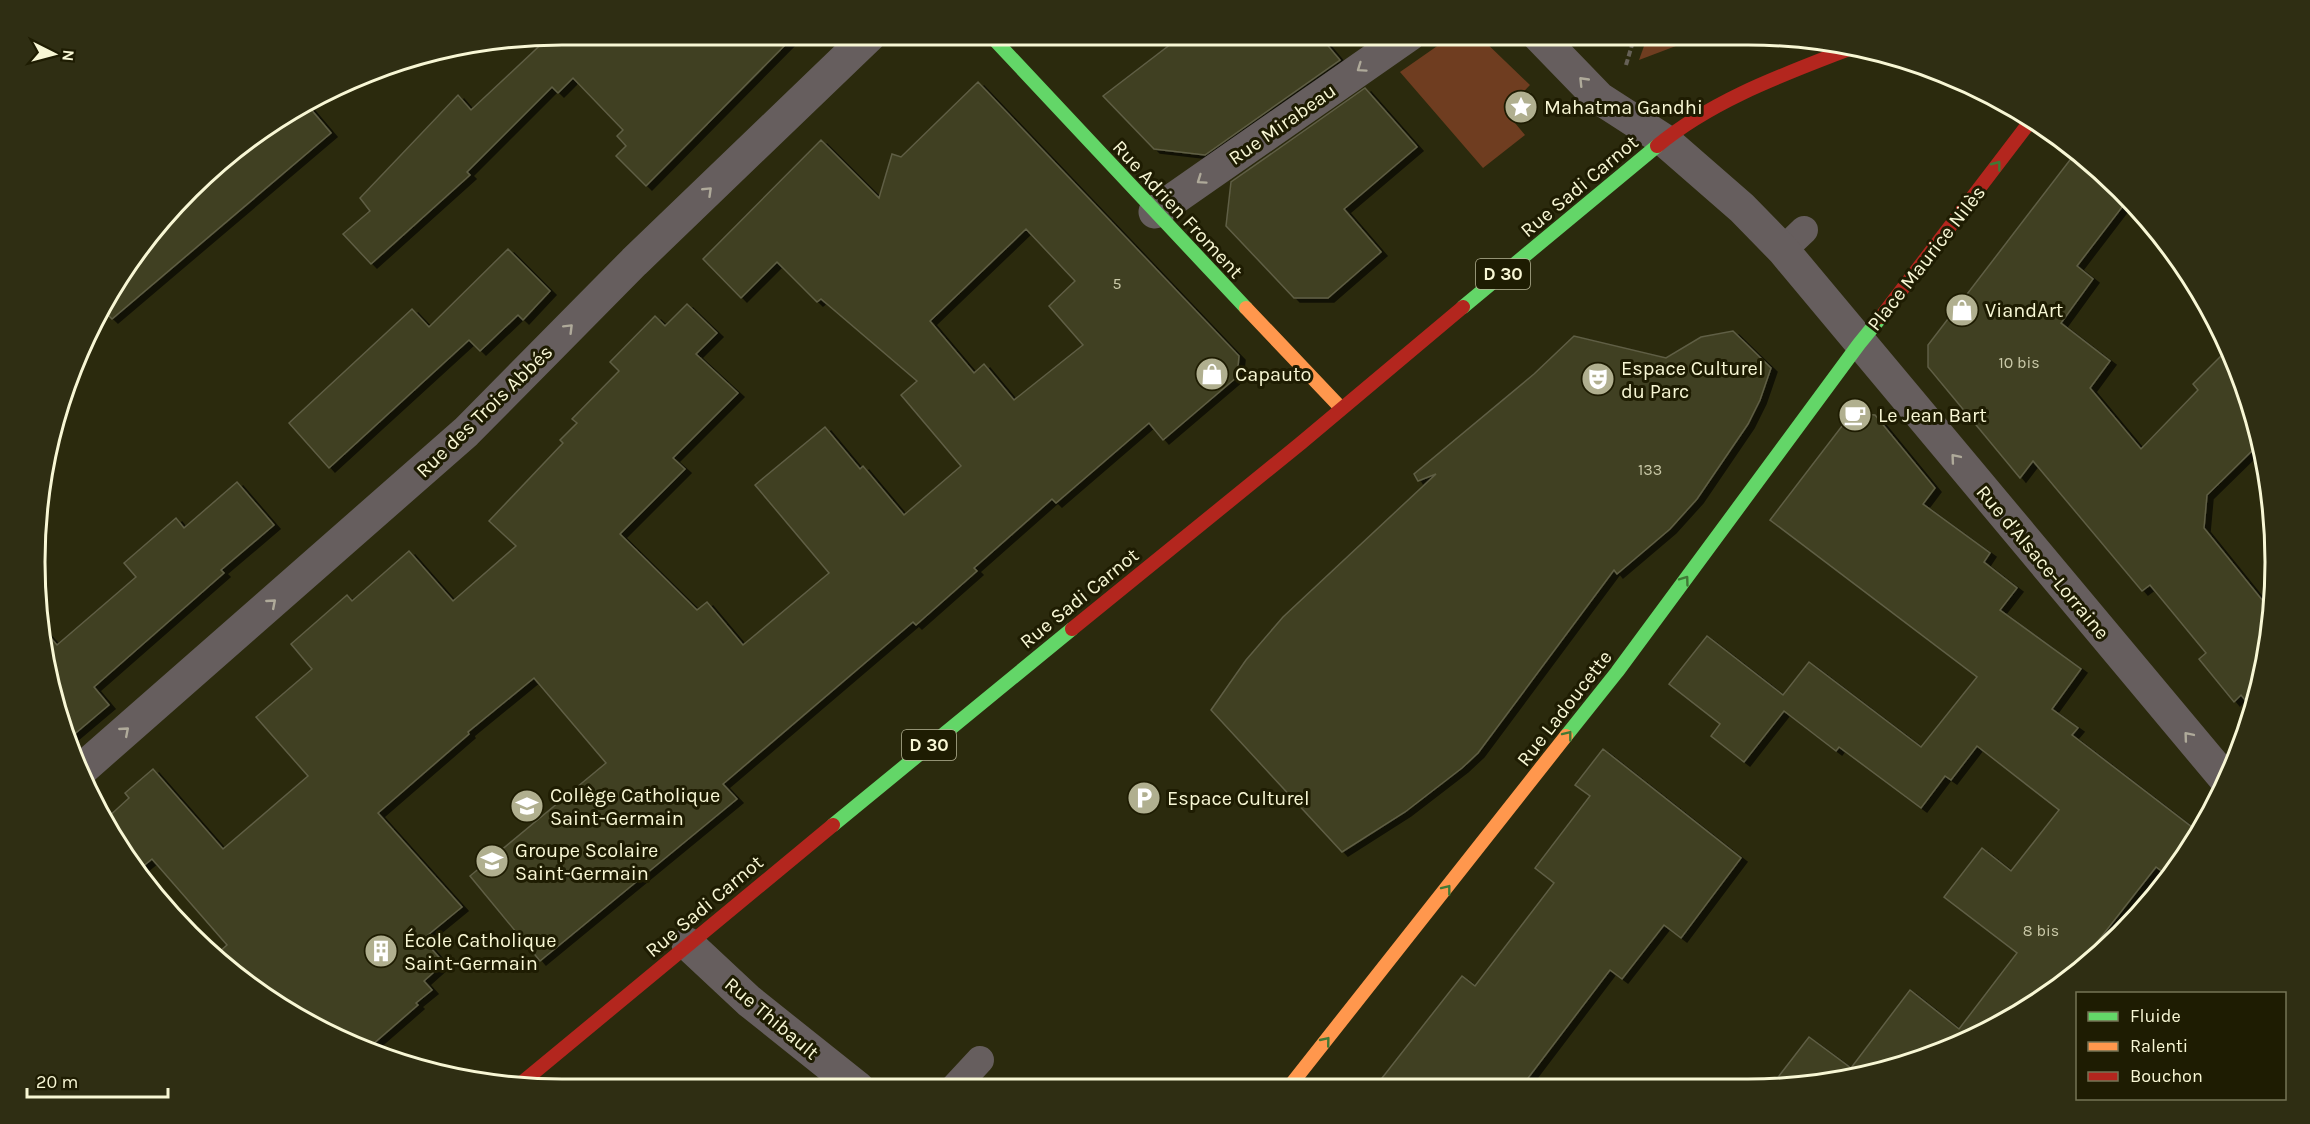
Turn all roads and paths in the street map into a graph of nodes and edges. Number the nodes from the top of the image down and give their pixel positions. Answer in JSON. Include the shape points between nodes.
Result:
{"nodes":[{"id":1,"x":859,"y":45,"type":"edge"},
{"id":2,"x":1000,"y":45,"type":"edge"},
{"id":3,"x":1393,"y":45,"type":"edge"},
{"id":4,"x":1548,"y":45,"type":"edge"},
{"id":5,"x":1632,"y":45,"type":"edge"},
{"id":6,"x":1839,"y":53,"type":"edge"},
{"id":7,"x":1624,"y":71,"type":"dead end"},
{"id":8,"x":2026,"y":126,"type":"edge"},
{"id":9,"x":1665,"y":140,"type":"junction"},
{"id":10,"x":1155,"y":213,"type":"junction"},
{"id":11,"x":1859,"y":344,"type":"junction"},
{"id":12,"x":1341,"y":408,"type":"junction"},
{"id":13,"x":86,"y":765,"type":"edge"},
{"id":14,"x":2220,"y":773,"type":"edge"},
{"id":15,"x":688,"y":944,"type":"junction"},
{"id":16,"x":980,"y":1060,"type":"dead end"},
{"id":17,"x":527,"y":1078,"type":"edge"},
{"id":18,"x":847,"y":1079,"type":"edge"},
{"id":19,"x":962,"y":1079,"type":"edge"},
{"id":20,"x":1295,"y":1079,"type":"edge"}],
"edges":[{"from":13,"to":1,"type":"street","name":"Rue des Trois Abbés","one_way":true,"via":[[466,432],[634,262]]},
{"from":2,"to":10,"type":"street","name":"Rue Adrien Froment"},
{"from":3,"to":10,"type":"street","name":"Rue Mirabeau","one_way":true},
{"from":9,"to":4,"type":"street","name":"Place Maurice Nilès","one_way":true,"via":[[1599,98]]},
{"from":5,"to":7,"type":"path"},
{"from":6,"to":9,"type":"street","number":"D 30","via":[[1754,86]]},
{"from":11,"to":8,"type":"street","name":"Place Maurice Nilès","one_way":true},
{"from":9,"to":11,"type":"street","name":"Place Maurice Nilès","via":[[1742,208],[1794,240]]},
{"from":9,"to":12,"type":"street","name":"Rue Sadi Carnot","number":"D 30"},
{"from":10,"to":12,"type":"street","name":"Rue Adrien Froment"},
{"from":14,"to":11,"type":"street","name":"Rue d'Alsace-Lorraine","one_way":true},
{"from":20,"to":11,"type":"street","name":"Rue Ladoucette","one_way":true,"via":[[1617,672]]},
{"from":12,"to":15,"type":"street","name":"Rue Sadi Carnot","number":"D 30"},
{"from":15,"to":17,"type":"street","name":"Rue Sadi Carnot","number":"D 30"},
{"from":15,"to":18,"type":"street","name":"Rue Thibault","via":[[749,1001]]},
{"from":16,"to":19,"type":"lane"}]}
